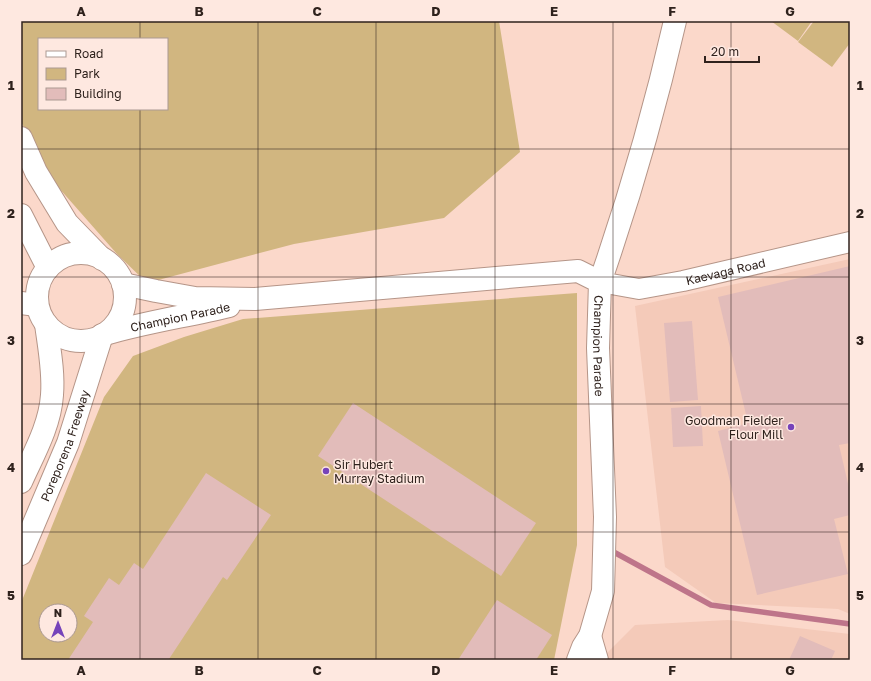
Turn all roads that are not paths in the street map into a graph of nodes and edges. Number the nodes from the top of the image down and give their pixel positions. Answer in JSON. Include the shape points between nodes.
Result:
{"nodes":[{"id":1,"x":675,"y":21,"type":"edge"},
{"id":2,"x":21,"y":138,"type":"edge"},
{"id":3,"x":21,"y":215,"type":"edge"},
{"id":4,"x":850,"y":242,"type":"edge"},
{"id":5,"x":103,"y":259,"type":"junction"},
{"id":6,"x":48,"y":268,"type":"junction"},
{"id":7,"x":600,"y":282,"type":"junction"},
{"id":8,"x":123,"y":284,"type":"junction"},
{"id":9,"x":255,"y":300,"type":"junction"},
{"id":10,"x":29,"y":304,"type":"edge"},
{"id":11,"x":46,"y":324,"type":"junction"},
{"id":12,"x":104,"y":334,"type":"junction"},
{"id":13,"x":21,"y":482,"type":"edge"},
{"id":14,"x":21,"y":554,"type":"edge"},
{"id":15,"x":590,"y":636,"type":"junction"},
{"id":16,"x":578,"y":660,"type":"edge"},
{"id":17,"x":597,"y":660,"type":"edge"}],
"edges":[{"from":1,"to":7,"type":"main road","via":[[655,101]]},
{"from":2,"to":5,"type":"main road","via":[[36,172],[67,223]]},
{"from":3,"to":6,"type":"main road"},
{"from":4,"to":7,"type":"street","name":"Kaevaga Road","via":[[639,289]]},
{"from":5,"to":6,"type":"main road","via":[[84,253],[74,254],[64,256]]},
{"from":5,"to":8,"type":"main road","via":[[118,274]]},
{"from":6,"to":10,"type":"main road","via":[[38,285],[37,295]]},
{"from":7,"to":9,"type":"main road","name":"Champion Parade","via":[[578,271]]},
{"from":7,"to":15,"type":"main road","name":"Champion Parade","via":[[598,348],[605,517],[604,591]]},
{"from":8,"to":9,"type":"main road","name":"Champion Parade","via":[[196,298]]},
{"from":8,"to":12,"type":"main road","via":[[124,307],[120,317]]},
{"from":9,"to":12,"type":"main road","name":"Champion Parade","via":[[199,314],[138,324]]},
{"from":10,"to":11,"type":"main road"},
{"from":11,"to":12,"type":"main road","via":[[55,333],[78,341],[91,340]]},
{"from":11,"to":13,"type":"main road","name":"Poreporena Freeway","via":[[53,383],[52,396],[46,425]]},
{"from":12,"to":14,"type":"main road","name":"Poreporena Freeway","via":[[68,443]]},
{"from":15,"to":16,"type":"main road","name":"Champion Parade"},
{"from":15,"to":17,"type":"main road"}]}
